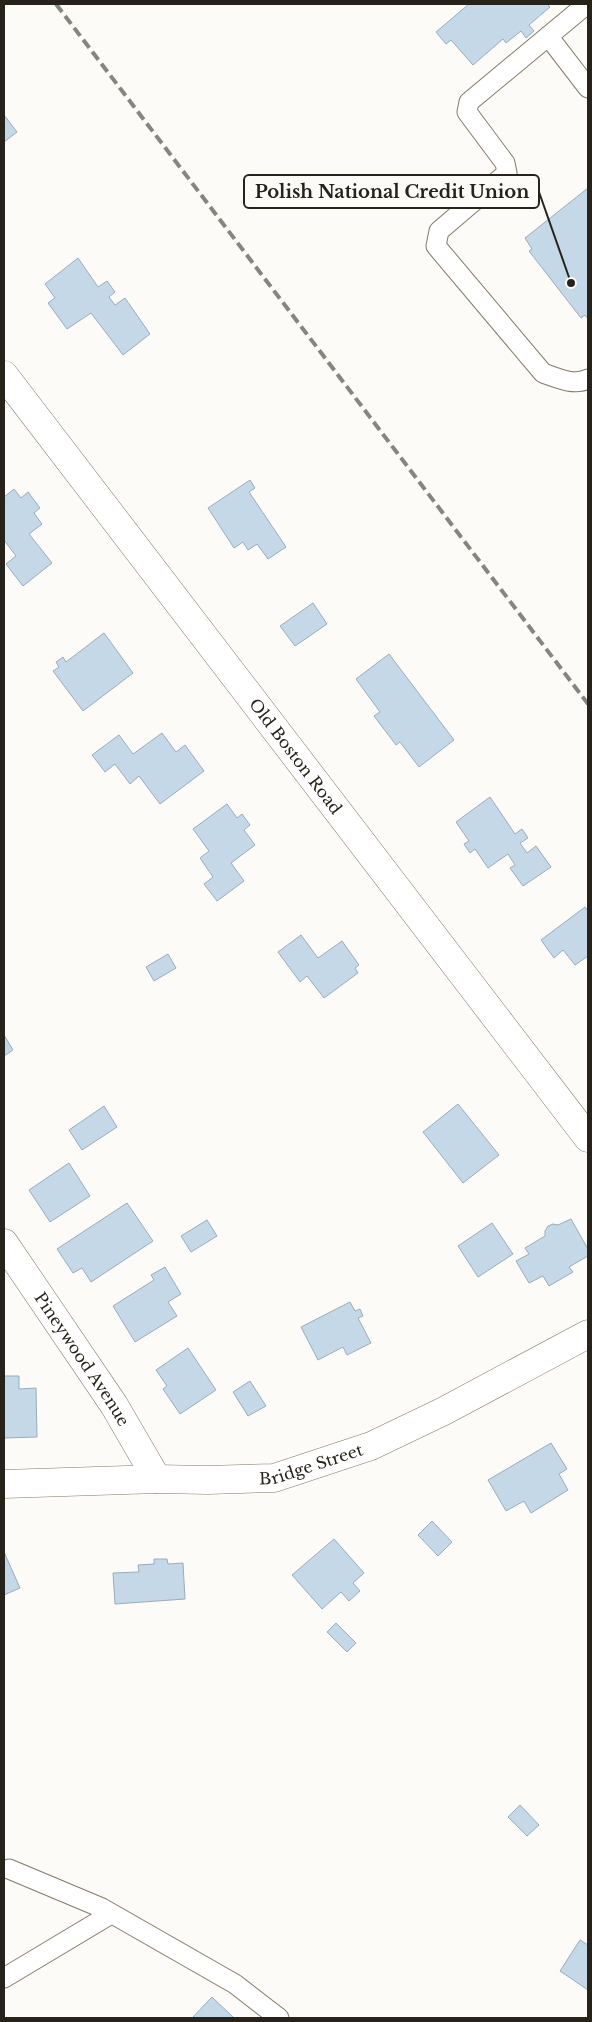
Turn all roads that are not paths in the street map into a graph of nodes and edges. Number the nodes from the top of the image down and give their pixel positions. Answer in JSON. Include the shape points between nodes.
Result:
{"nodes":[{"id":1,"x":587,"y":4,"type":"edge"},
{"id":2,"x":548,"y":36,"type":"junction"},
{"id":3,"x":588,"y":88,"type":"edge"},
{"id":4,"x":4,"y":376,"type":"edge"},
{"id":5,"x":588,"y":379,"type":"edge"},
{"id":6,"x":588,"y":1138,"type":"edge"},
{"id":7,"x":4,"y":1243,"type":"edge"},
{"id":8,"x":588,"y":1334,"type":"edge"},
{"id":9,"x":157,"y":1479,"type":"junction"},
{"id":10,"x":4,"y":1484,"type":"edge"},
{"id":11,"x":9,"y":1869,"type":"dead end"},
{"id":12,"x":111,"y":1914,"type":"junction"},
{"id":13,"x":4,"y":1978,"type":"edge"},
{"id":14,"x":279,"y":2018,"type":"edge"}],
"edges":[{"from":1,"to":2,"type":"lane"},
{"from":2,"to":3,"type":"lane"},
{"from":2,"to":5,"type":"lane","via":[[468,102],[466,112],[505,163],[507,173],[439,231],[436,246],[543,373],[563,380],[583,382]]},
{"from":4,"to":6,"type":"street","name":"Old Boston Road"},
{"from":7,"to":9,"type":"street","name":"Pineywood Avenue","via":[[114,1405]]},
{"from":8,"to":9,"type":"street","name":"Bridge Street","via":[[371,1446],[274,1478]]},
{"from":9,"to":10,"type":"street","name":"Bridge Street"},
{"from":11,"to":12,"type":"lane"},
{"from":12,"to":13,"type":"lane"},
{"from":12,"to":14,"type":"lane","via":[[235,1984]]}]}
